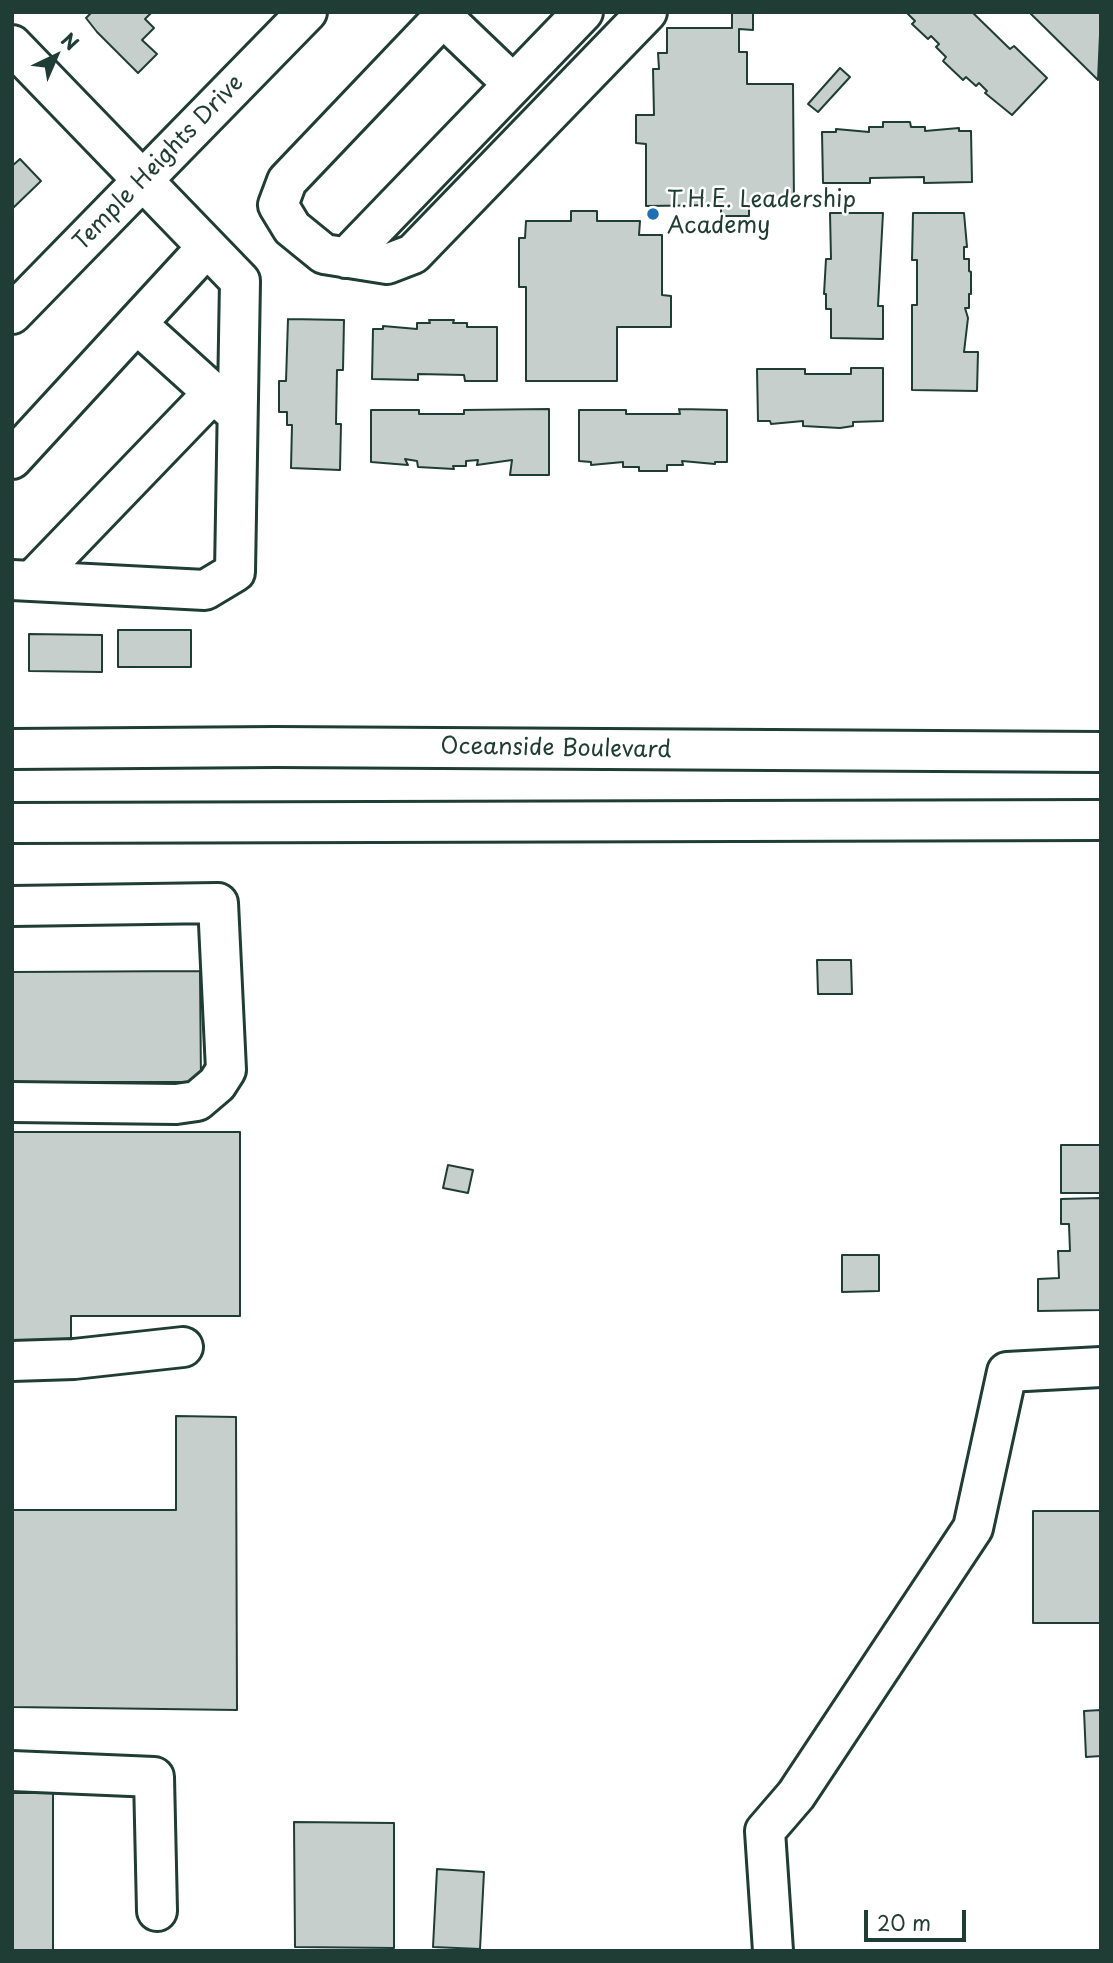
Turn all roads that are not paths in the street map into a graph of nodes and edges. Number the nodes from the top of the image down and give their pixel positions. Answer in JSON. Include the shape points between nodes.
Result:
{"nodes":[{"id":1,"x":307,"y":12,"type":"edge"},
{"id":2,"x":583,"y":12,"type":"edge"},
{"id":3,"x":647,"y":12,"type":"edge"},
{"id":4,"x":446,"y":15,"type":"edge"},
{"id":5,"x":12,"y":45,"type":"edge"},
{"id":6,"x":513,"y":84,"type":"junction"},
{"id":7,"x":143,"y":178,"type":"junction"},
{"id":8,"x":207,"y":247,"type":"junction"},
{"id":9,"x":346,"y":258,"type":"junction"},
{"id":10,"x":12,"y":314,"type":"edge"},
{"id":11,"x":137,"y":324,"type":"junction"},
{"id":12,"x":226,"y":404,"type":"junction"},
{"id":13,"x":12,"y":459,"type":"edge"},
{"id":14,"x":22,"y":580,"type":"edge"},
{"id":15,"x":12,"y":749,"type":"edge"},
{"id":16,"x":1101,"y":752,"type":"edge"},
{"id":17,"x":1101,"y":820,"type":"edge"},
{"id":18,"x":12,"y":823,"type":"edge"},
{"id":19,"x":12,"y":906,"type":"edge"},
{"id":20,"x":12,"y":1102,"type":"edge"},
{"id":21,"x":183,"y":1347,"type":"dead end"},
{"id":22,"x":12,"y":1361,"type":"edge"},
{"id":23,"x":1101,"y":1367,"type":"edge"},
{"id":24,"x":12,"y":1771,"type":"edge"},
{"id":25,"x":157,"y":1911,"type":"dead end"},
{"id":26,"x":773,"y":1951,"type":"edge"}],
"edges":[{"from":1,"to":7,"type":"main road","name":"Temple Heights Drive"},
{"from":2,"to":6,"type":"main road"},
{"from":3,"to":9,"type":"main road","via":[[413,254],[387,264]]},
{"from":4,"to":6,"type":"main road"},
{"from":4,"to":9,"type":"main road","via":[[286,181],[278,205],[292,228],[324,254]]},
{"from":5,"to":7,"type":"main road"},
{"from":6,"to":9,"type":"main road"},
{"from":7,"to":8,"type":"main road"},
{"from":7,"to":10,"type":"main road","name":"Temple Heights Drive"},
{"from":8,"to":11,"type":"main road"},
{"from":8,"to":12,"type":"main road","via":[[240,281]]},
{"from":11,"to":12,"type":"main road"},
{"from":11,"to":13,"type":"main road"},
{"from":12,"to":14,"type":"main road"},
{"from":12,"to":14,"type":"main road","via":[[235,572],[205,590]]},
{"from":15,"to":16,"type":"main road","name":"Oceanside Boulevard"},
{"from":17,"to":18,"type":"main road"},
{"from":19,"to":20,"type":"main road","via":[[218,903],[226,1070],[197,1101]]},
{"from":21,"to":22,"type":"main road"},
{"from":23,"to":26,"type":"main road","via":[[1007,1372],[973,1528],[796,1795],[765,1831]]},
{"from":24,"to":25,"type":"main road","via":[[154,1777]]}]}
